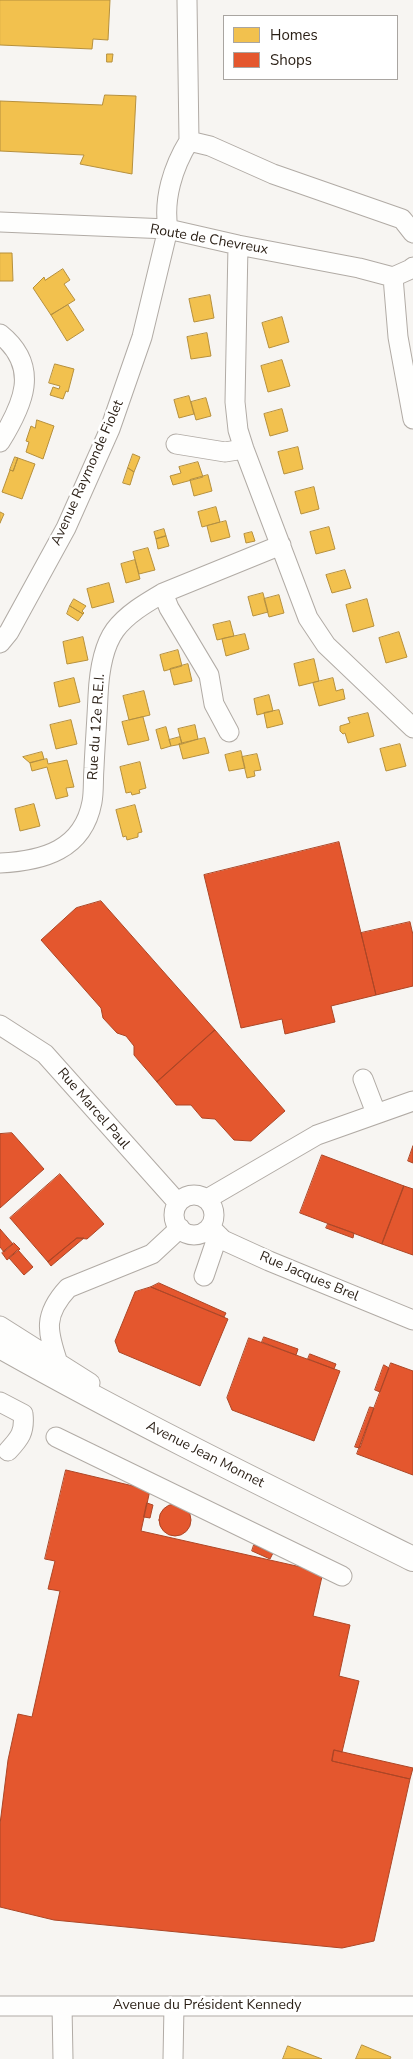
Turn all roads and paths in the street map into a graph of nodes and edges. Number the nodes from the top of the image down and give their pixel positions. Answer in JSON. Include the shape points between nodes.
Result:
{"nodes":[{"id":1,"x":187,"y":0,"type":"edge"},
{"id":2,"x":189,"y":141,"type":"junction"},
{"id":3,"x":0,"y":222,"type":"edge"},
{"id":4,"x":168,"y":230,"type":"junction"},
{"id":5,"x":413,"y":233,"type":"edge"},
{"id":6,"x":238,"y":245,"type":"junction"},
{"id":7,"x":413,"y":267,"type":"edge"},
{"id":8,"x":393,"y":277,"type":"junction"},
{"id":9,"x":0,"y":334,"type":"edge"},
{"id":10,"x":413,"y":419,"type":"edge"},
{"id":11,"x":0,"y":442,"type":"edge"},
{"id":12,"x":176,"y":444,"type":"dead end"},
{"id":13,"x":244,"y":449,"type":"junction"},
{"id":14,"x":281,"y":545,"type":"junction"},
{"id":15,"x":163,"y":593,"type":"junction"},
{"id":16,"x":0,"y":643,"type":"edge"},
{"id":17,"x":413,"y":728,"type":"edge"},
{"id":18,"x":229,"y":732,"type":"dead end"},
{"id":19,"x":0,"y":863,"type":"edge"},
{"id":20,"x":0,"y":1025,"type":"edge"},
{"id":21,"x":363,"y":1079,"type":"dead end"},
{"id":22,"x":413,"y":1101,"type":"edge"},
{"id":23,"x":376,"y":1113,"type":"junction"},
{"id":24,"x":207,"y":1199,"type":"junction"},
{"id":25,"x":178,"y":1203,"type":"junction"},
{"id":26,"x":180,"y":1228,"type":"junction"},
{"id":27,"x":214,"y":1231,"type":"junction"},
{"id":28,"x":204,"y":1276,"type":"dead end"},
{"id":29,"x":413,"y":1320,"type":"edge"},
{"id":30,"x":0,"y":1326,"type":"edge"},
{"id":31,"x":0,"y":1346,"type":"edge"},
{"id":32,"x":58,"y":1364,"type":"junction"},
{"id":33,"x":0,"y":1402,"type":"edge"},
{"id":34,"x":56,"y":1436,"type":"dead end"},
{"id":35,"x":8,"y":1452,"type":"dead end"},
{"id":36,"x":219,"y":1463,"type":"junction"},
{"id":37,"x":413,"y":1559,"type":"edge"},
{"id":38,"x":342,"y":1576,"type":"dead end"},
{"id":39,"x":0,"y":2006,"type":"edge"},
{"id":40,"x":62,"y":2006,"type":"junction"},
{"id":41,"x":174,"y":2006,"type":"junction"},
{"id":42,"x":413,"y":2006,"type":"edge"},
{"id":43,"x":63,"y":2059,"type":"edge"},
{"id":44,"x":173,"y":2059,"type":"edge"}],
"edges":[{"from":1,"to":2,"type":"street","name":"Avenue Raymonde Fiolet"},
{"from":2,"to":4,"type":"street","name":"Avenue Raymonde Fiolet","via":[[179,157],[172,180],[166,215]]},
{"from":2,"to":5,"type":"street","via":[[210,146],[273,174],[402,219]]},
{"from":3,"to":4,"type":"street","name":"Route de Chevreux"},
{"from":4,"to":6,"type":"street","name":"Route de Chevreux"},
{"from":4,"to":16,"type":"street","name":"Avenue Raymonde Fiolet","via":[[142,337],[110,429],[66,528]]},
{"from":6,"to":8,"type":"street","name":"Route de Chevreux"},
{"from":6,"to":13,"type":"street","via":[[235,402]]},
{"from":7,"to":8,"type":"street"},
{"from":8,"to":10,"type":"street","via":[[398,337]]},
{"from":9,"to":11,"type":"street","via":[[21,357],[26,383],[16,415]]},
{"from":12,"to":13,"type":"street","via":[[225,452]]},
{"from":13,"to":14,"type":"street"},
{"from":14,"to":15,"type":"street","name":"Rue du 12e R.E.I."},
{"from":14,"to":17,"type":"street","via":[[308,618],[326,645]]},
{"from":15,"to":18,"type":"street","via":[[209,675],[214,704]]},
{"from":15,"to":19,"type":"street","name":"Rue du 12e R.E.I.","via":[[126,618],[114,632],[102,660],[92,802],[79,834],[58,852],[20,862]]},
{"from":20,"to":25,"type":"street","name":"Rue Marcel Paul","via":[[45,1054]]},
{"from":21,"to":23,"type":"street"},
{"from":22,"to":23,"type":"street"},
{"from":23,"to":24,"type":"street","via":[[317,1135]]},
{"from":24,"to":25,"type":"street","via":[[192,1194]]},
{"from":24,"to":27,"type":"street","via":[[214,1210]]},
{"from":25,"to":26,"type":"street","via":[[174,1216]]},
{"from":26,"to":27,"type":"street","via":[[192,1235]]},
{"from":26,"to":32,"type":"street","via":[[152,1254],[68,1288],[58,1299],[51,1312],[49,1335]]},
{"from":27,"to":28,"type":"street"},
{"from":27,"to":29,"type":"street","name":"Rue Jacques Brel","via":[[223,1240],[269,1261]]},
{"from":30,"to":32,"type":"street"},
{"from":31,"to":36,"type":"main road","name":"Avenue Jean Monnet"},
{"from":32,"to":36,"type":"street"},
{"from":33,"to":35,"type":"street","via":[[23,1414],[24,1427]]},
{"from":34,"to":38,"type":"street"},
{"from":36,"to":37,"type":"main road","name":"Avenue Jean Monnet"},
{"from":39,"to":40,"type":"street","name":"Avenue du Président Kennedy"},
{"from":40,"to":41,"type":"street","name":"Avenue du Président Kennedy"},
{"from":40,"to":43,"type":"street"},
{"from":41,"to":42,"type":"street","name":"Avenue du Président Kennedy"},
{"from":41,"to":44,"type":"street"}]}
